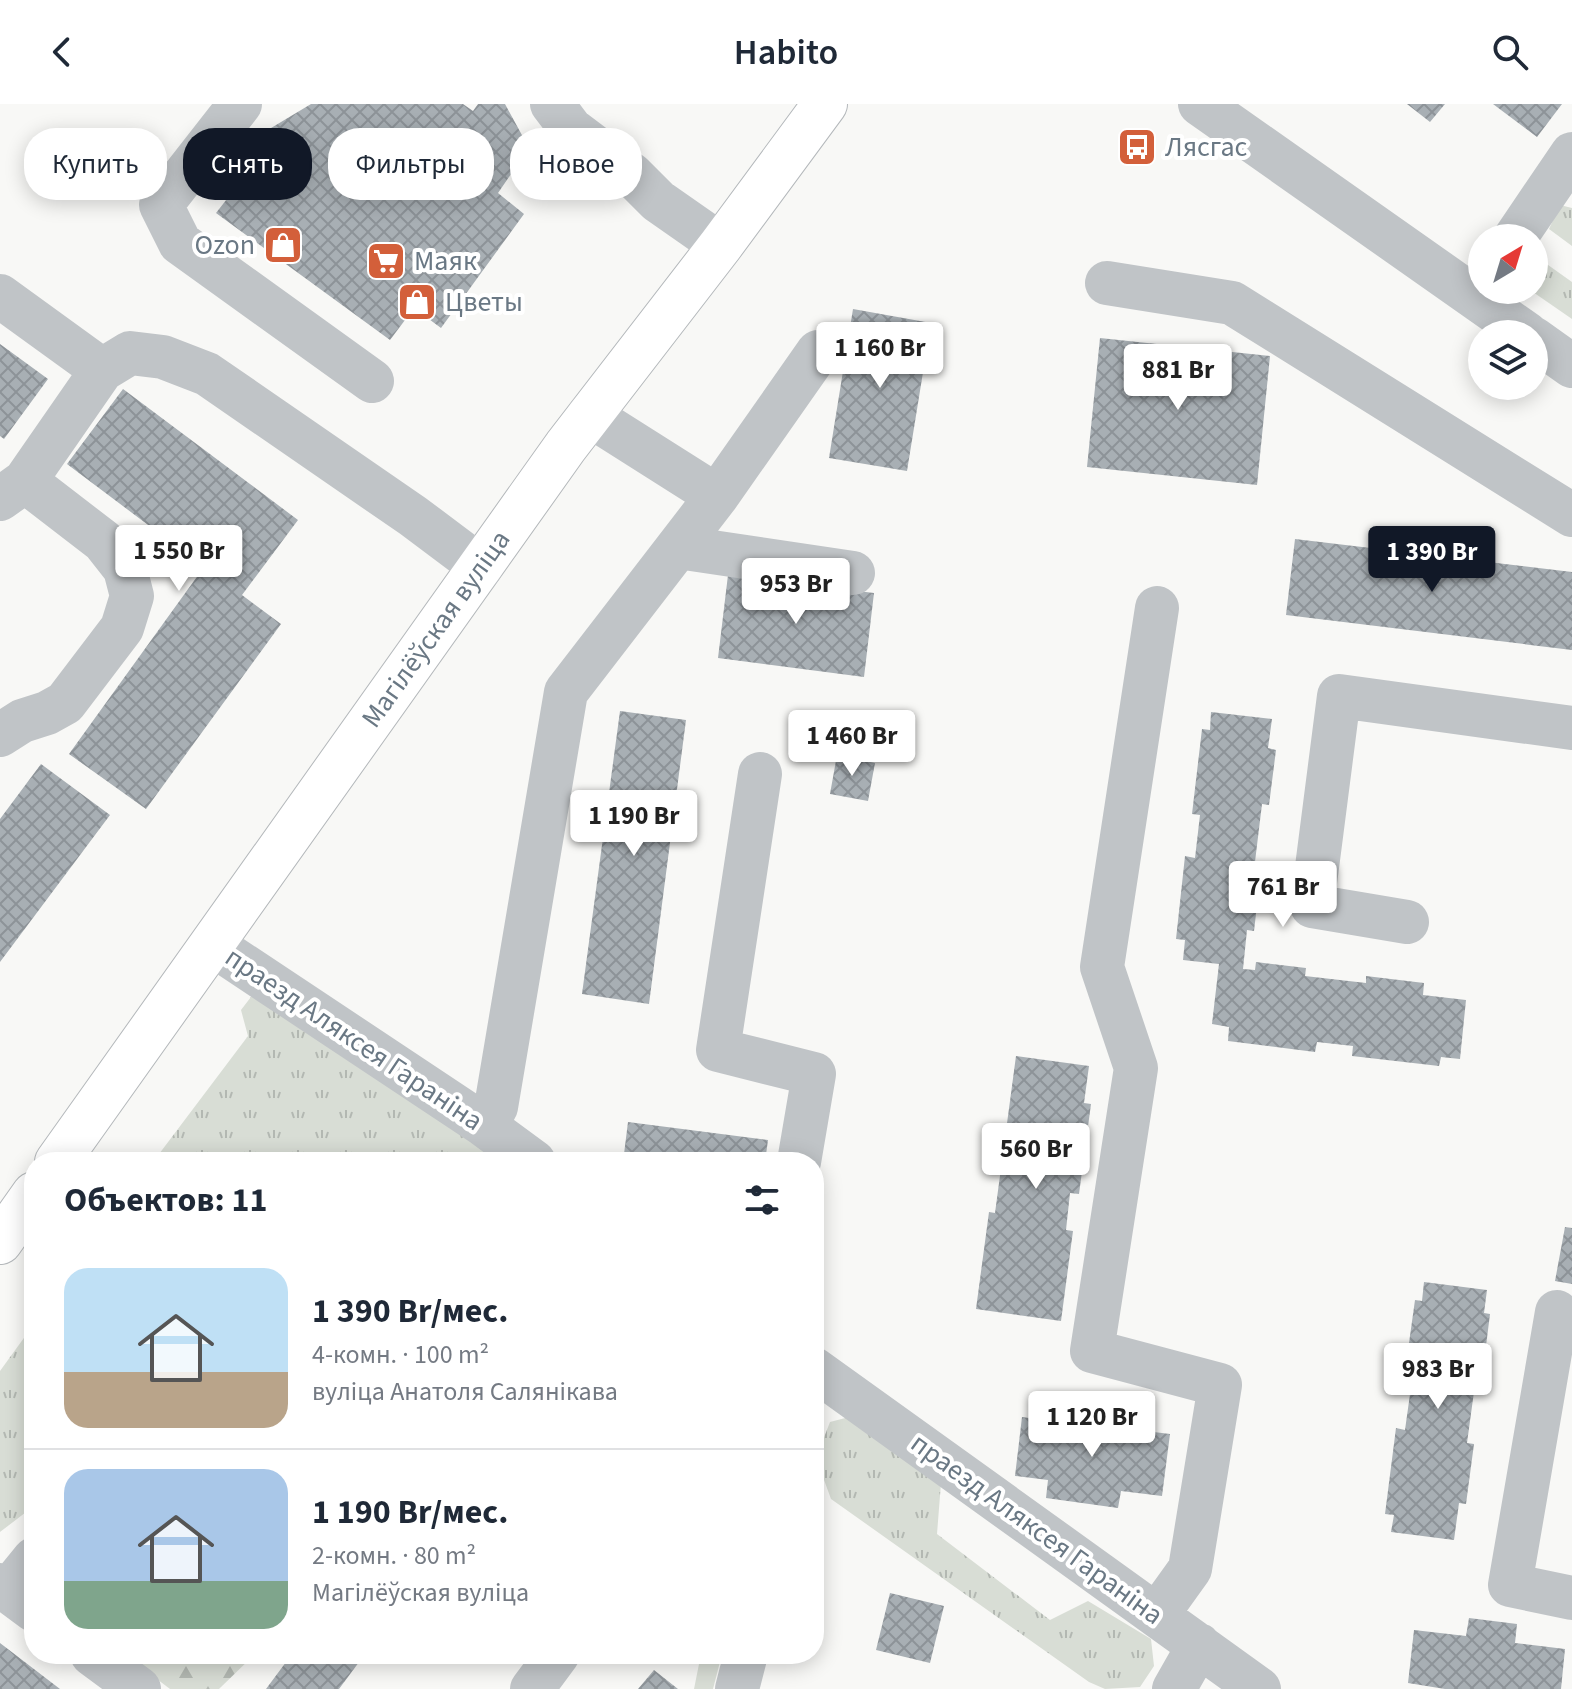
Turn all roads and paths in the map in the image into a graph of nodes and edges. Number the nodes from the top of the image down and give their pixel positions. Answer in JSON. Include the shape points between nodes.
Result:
{"nodes":[{"id":1,"x":240,"y":104,"type":"edge"},
{"id":2,"x":825,"y":104,"type":"edge"},
{"id":3,"x":1200,"y":104,"type":"edge"},
{"id":4,"x":561,"y":116,"type":"edge"},
{"id":5,"x":1572,"y":154,"type":"edge"},
{"id":6,"x":1524,"y":224,"type":"edge"},
{"id":7,"x":721,"y":245,"type":"junction"},
{"id":8,"x":1107,"y":283,"type":"dead end"},
{"id":9,"x":1468,"y":283,"type":"edge"},
{"id":10,"x":0,"y":296,"type":"edge"},
{"id":11,"x":1494,"y":304,"type":"edge"},
{"id":12,"x":1511,"y":320,"type":"edge"},
{"id":13,"x":1548,"y":349,"type":"edge"},
{"id":14,"x":818,"y":352,"type":"dead end"},
{"id":15,"x":1572,"y":366,"type":"edge"},
{"id":16,"x":102,"y":370,"type":"junction"},
{"id":17,"x":372,"y":381,"type":"dead end"},
{"id":18,"x":589,"y":415,"type":"junction"},
{"id":19,"x":12,"y":490,"type":"edge"},
{"id":20,"x":717,"y":496,"type":"junction"},
{"id":21,"x":1572,"y":515,"type":"edge"},
{"id":22,"x":678,"y":547,"type":"junction"},
{"id":23,"x":481,"y":567,"type":"junction"},
{"id":24,"x":853,"y":573,"type":"dead end"},
{"id":25,"x":1157,"y":608,"type":"dead end"},
{"id":26,"x":1572,"y":728,"type":"edge"},
{"id":27,"x":0,"y":735,"type":"edge"},
{"id":28,"x":760,"y":774,"type":"dead end"},
{"id":29,"x":1407,"y":922,"type":"dead end"},
{"id":30,"x":213,"y":945,"type":"junction"},
{"id":31,"x":484,"y":1125,"type":"junction"},
{"id":32,"x":64,"y":1152,"type":"edge"},
{"id":33,"x":520,"y":1152,"type":"edge"},
{"id":34,"x":801,"y":1152,"type":"edge"},
{"id":35,"x":24,"y":1208,"type":"edge"},
{"id":36,"x":0,"y":1242,"type":"edge"},
{"id":37,"x":1557,"y":1312,"type":"dead end"},
{"id":38,"x":824,"y":1385,"type":"edge"},
{"id":39,"x":1572,"y":1598,"type":"edge"},
{"id":40,"x":1157,"y":1615,"type":"junction"},
{"id":41,"x":1199,"y":1645,"type":"junction"},
{"id":42,"x":105,"y":1664,"type":"edge"},
{"id":43,"x":551,"y":1664,"type":"edge"},
{"id":44,"x":743,"y":1664,"type":"edge"},
{"id":45,"x":139,"y":1689,"type":"edge"},
{"id":46,"x":532,"y":1689,"type":"edge"},
{"id":47,"x":737,"y":1689,"type":"edge"},
{"id":48,"x":1174,"y":1689,"type":"edge"},
{"id":49,"x":1259,"y":1689,"type":"edge"}],
"edges":[{"from":1,"to":17,"type":"street","via":[[161,205],[180,243]]},
{"from":2,"to":7,"type":"main road","name":"Магілёўская вуліца"},
{"from":3,"to":9,"type":"street"},
{"from":4,"to":7,"type":"street","via":[[658,201]]},
{"from":5,"to":6,"type":"street"},
{"from":7,"to":18,"type":"main road","name":"Магілёўская вуліца"},
{"from":8,"to":21,"type":"street","via":[[1232,303]]},
{"from":10,"to":16,"type":"street"},
{"from":11,"to":12,"type":"street"},
{"from":13,"to":15,"type":"street"},
{"from":14,"to":20,"type":"street"},
{"from":16,"to":19,"type":"street"},
{"from":16,"to":23,"type":"street","via":[[130,353],[163,357],[207,374]]},
{"from":18,"to":20,"type":"street"},
{"from":18,"to":23,"type":"main road","name":"Магілёўская вуліца"},
{"from":19,"to":27,"type":"street","via":[[103,541],[125,569],[132,596],[122,628],[65,703]]},
{"from":20,"to":22,"type":"street"},
{"from":22,"to":24,"type":"street"},
{"from":22,"to":31,"type":"street","via":[[566,692],[496,1107]]},
{"from":23,"to":30,"type":"main road","name":"Магілёўская вуліца"},
{"from":25,"to":40,"type":"street","via":[[1102,967],[1136,1068],[1092,1351],[1220,1385],[1190,1569]]},
{"from":26,"to":29,"type":"street","via":[[1339,696],[1312,906]]},
{"from":28,"to":34,"type":"street","via":[[718,1050],[814,1074]]},
{"from":30,"to":31,"type":"street","name":"праезд Аляксея Гараніна"},
{"from":30,"to":32,"type":"main road","name":"Магілёўская вуліца"},
{"from":31,"to":33,"type":"street","name":"праезд Аляксея Гараніна"},
{"from":35,"to":36,"type":"main road"},
{"from":37,"to":39,"type":"street","via":[[1510,1585]]},
{"from":38,"to":40,"type":"street","name":"праезд Аляксея Гараніна"},
{"from":40,"to":41,"type":"street","name":"праезд Аляксея Гараніна"},
{"from":41,"to":48,"type":"street"},
{"from":41,"to":49,"type":"street","name":"праезд Аляксея Гараніна"},
{"from":42,"to":45,"type":"street"},
{"from":43,"to":46,"type":"street"},
{"from":44,"to":47,"type":"street"}]}
